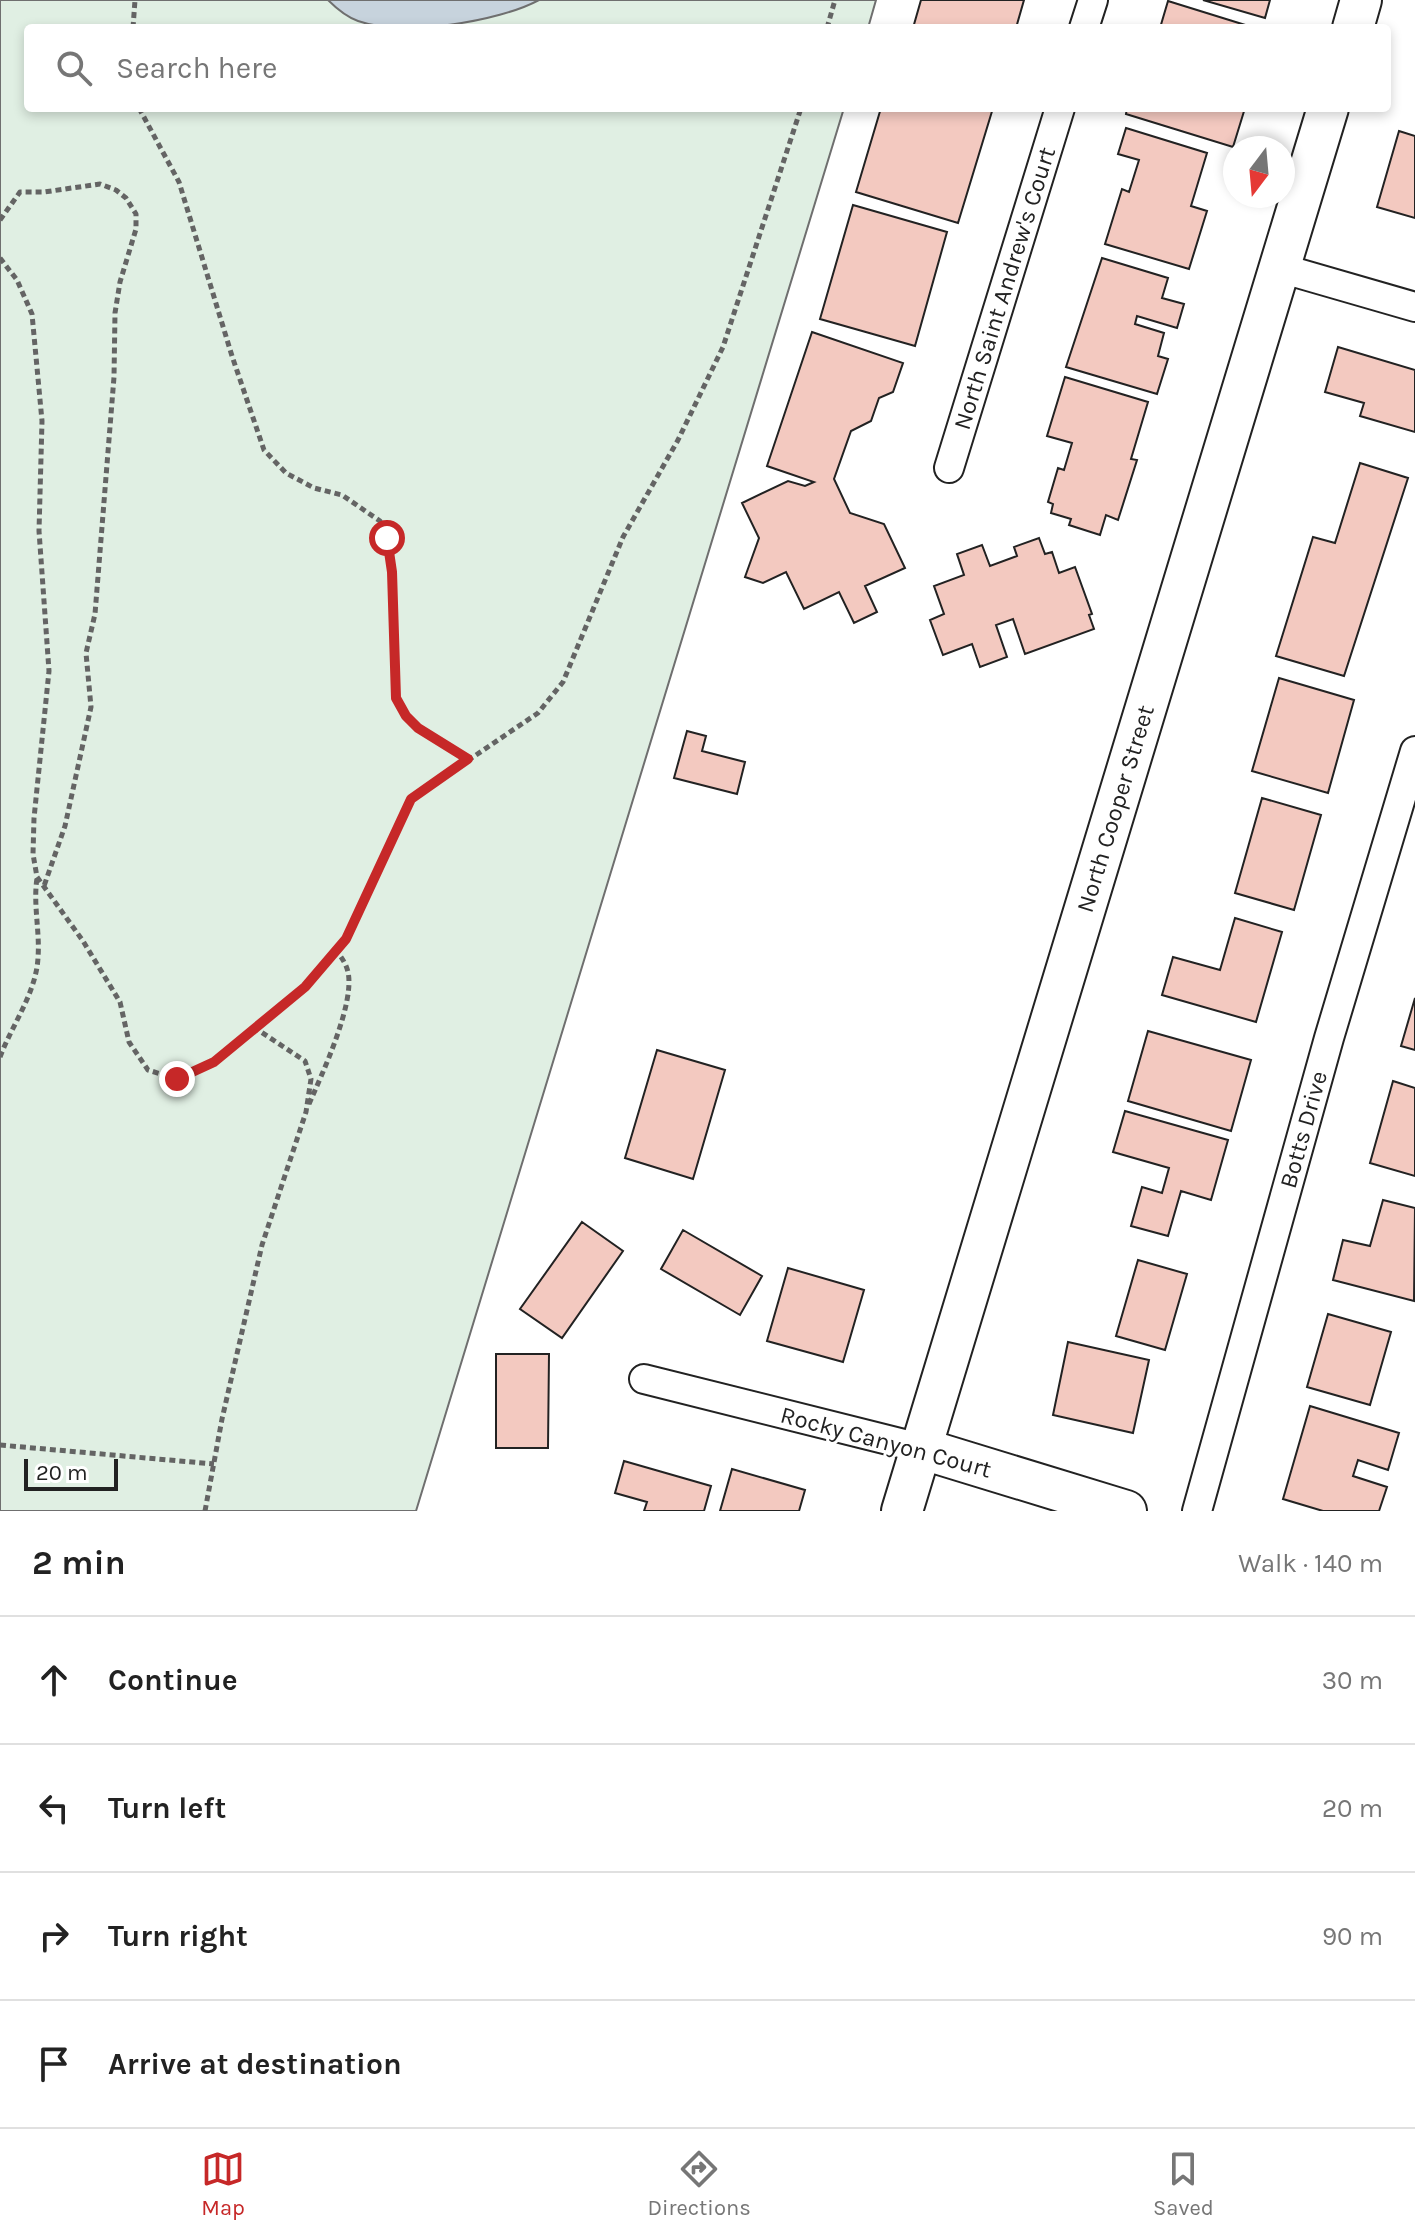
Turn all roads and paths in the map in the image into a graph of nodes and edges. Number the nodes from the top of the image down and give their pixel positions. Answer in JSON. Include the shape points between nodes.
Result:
{"nodes":[{"id":1,"x":135,"y":0,"type":"edge"},
{"id":2,"x":835,"y":0,"type":"edge"},
{"id":3,"x":1093,"y":0,"type":"edge"},
{"id":4,"x":1361,"y":0,"type":"edge"},
{"id":5,"x":133,"y":24,"type":"edge"},
{"id":6,"x":828,"y":24,"type":"edge"},
{"id":7,"x":1085,"y":24,"type":"edge"},
{"id":8,"x":1354,"y":24,"type":"edge"},
{"id":9,"x":141,"y":112,"type":"edge"},
{"id":10,"x":800,"y":112,"type":"edge"},
{"id":11,"x":1059,"y":112,"type":"edge"},
{"id":12,"x":1327,"y":112,"type":"edge"},
{"id":13,"x":0,"y":220,"type":"edge"},
{"id":14,"x":0,"y":258,"type":"edge"},
{"id":15,"x":1280,"y":268,"type":"junction"},
{"id":16,"x":1415,"y":307,"type":"edge"},
{"id":17,"x":949,"y":468,"type":"dead end"},
{"id":18,"x":1415,"y":751,"type":"edge"},
{"id":19,"x":468,"y":759,"type":"junction"},
{"id":20,"x":37,"y":877,"type":"junction"},
{"id":21,"x":44,"y":887,"type":"junction"},
{"id":22,"x":336,"y":950,"type":"junction"},
{"id":23,"x":255,"y":1028,"type":"junction"},
{"id":24,"x":0,"y":1057,"type":"edge"},
{"id":25,"x":306,"y":1112,"type":"junction"},
{"id":26,"x":644,"y":1379,"type":"dead end"},
{"id":27,"x":0,"y":1445,"type":"edge"},
{"id":28,"x":920,"y":1448,"type":"junction"},
{"id":29,"x":214,"y":1464,"type":"junction"},
{"id":30,"x":205,"y":1511,"type":"edge"},
{"id":31,"x":902,"y":1511,"type":"edge"},
{"id":32,"x":1126,"y":1511,"type":"edge"},
{"id":33,"x":1197,"y":1511,"type":"edge"}],
"edges":[{"from":1,"to":5,"type":"path"},
{"from":2,"to":6,"type":"path"},
{"from":3,"to":7,"type":"street"},
{"from":4,"to":8,"type":"main road"},
{"from":9,"to":19,"type":"path","via":[[179,182],[264,450],[286,473],[342,495],[380,521],[392,572],[396,698],[418,728]]},
{"from":10,"to":19,"type":"path","via":[[723,347],[623,537],[563,682],[538,713]]},
{"from":11,"to":17,"type":"street","name":"North Saint Andrew's Court"},
{"from":12,"to":15,"type":"main road","name":"North Cooper Street"},
{"from":13,"to":21,"type":"path","via":[[20,192],[100,184],[126,198],[136,214],[115,313],[95,614],[86,653],[91,707],[65,826]]},
{"from":14,"to":20,"type":"path","via":[[32,314],[42,421],[39,531],[49,671],[34,818]]},
{"from":15,"to":16,"type":"street"},
{"from":15,"to":28,"type":"main road","name":"North Cooper Street"},
{"from":18,"to":33,"type":"street","name":"Botts Drive"},
{"from":19,"to":22,"type":"path","via":[[411,799],[346,939]]},
{"from":20,"to":21,"type":"path"},
{"from":20,"to":24,"type":"path","via":[[38,960]]},
{"from":21,"to":23,"type":"path","via":[[120,1002],[129,1042],[148,1070],[177,1079],[214,1062]]},
{"from":22,"to":23,"type":"path","via":[[305,987]]},
{"from":22,"to":25,"type":"path","via":[[349,974],[349,988]]},
{"from":23,"to":25,"type":"path","via":[[305,1061],[311,1079]]},
{"from":25,"to":29,"type":"path","via":[[262,1245]]},
{"from":26,"to":28,"type":"street","name":"Rocky Canyon Court"},
{"from":27,"to":29,"type":"path"},
{"from":28,"to":31,"type":"main road","name":"North Cooper Street"},
{"from":28,"to":32,"type":"main road","name":"Rocky Canyon Court"},
{"from":29,"to":30,"type":"path"}]}
